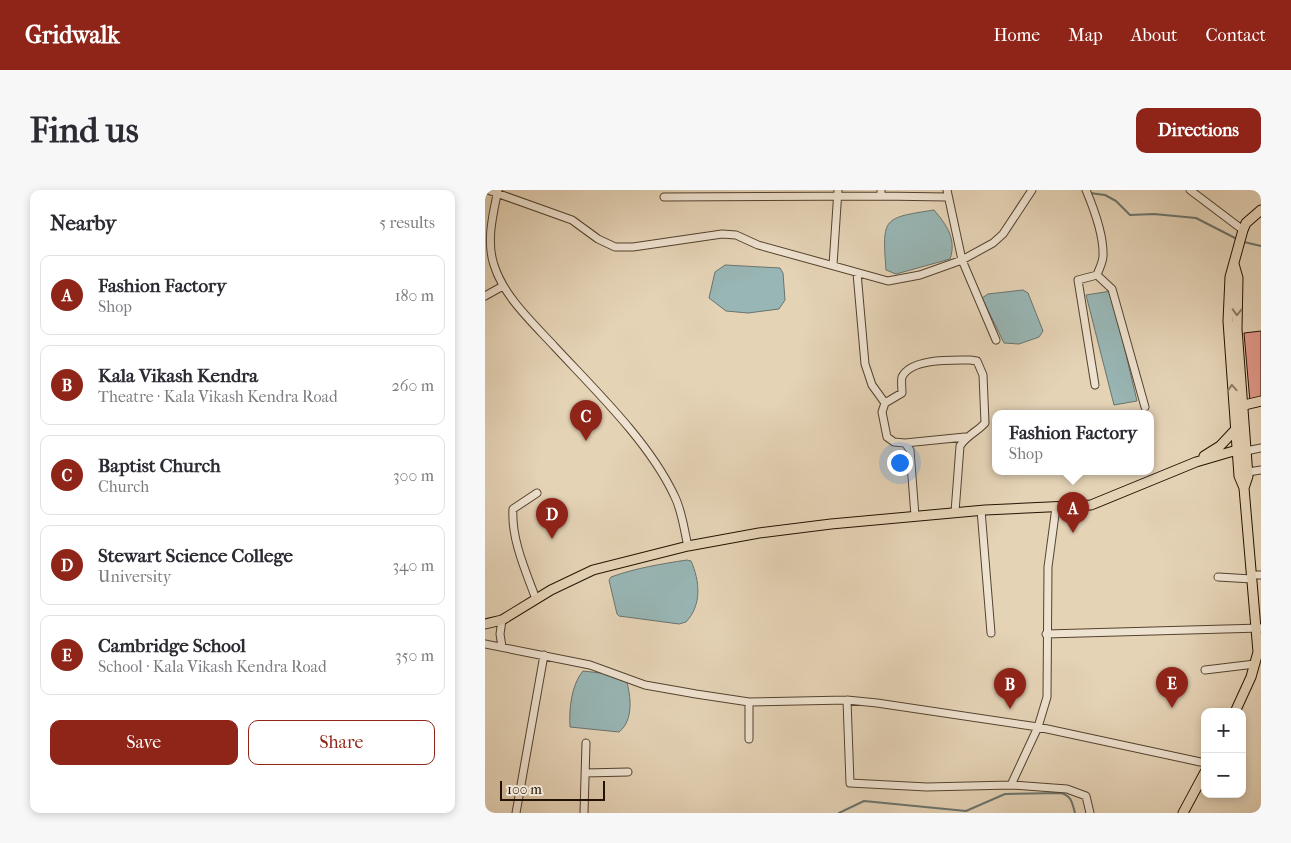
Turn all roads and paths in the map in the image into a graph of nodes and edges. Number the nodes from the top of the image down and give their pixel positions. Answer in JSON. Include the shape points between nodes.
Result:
{"nodes":[{"id":1,"x":487,"y":190,"type":"edge"},
{"id":2,"x":1032,"y":190,"type":"edge"},
{"id":3,"x":1086,"y":190,"type":"edge"},
{"id":4,"x":1190,"y":190,"type":"edge"},
{"id":5,"x":498,"y":191,"type":"edge"},
{"id":6,"x":794,"y":193,"type":"edge"},
{"id":7,"x":837,"y":193,"type":"edge"},
{"id":8,"x":881,"y":193,"type":"edge"},
{"id":9,"x":947,"y":193,"type":"edge"},
{"id":10,"x":664,"y":197,"type":"dead end"},
{"id":11,"x":1261,"y":210,"type":"edge"},
{"id":12,"x":1241,"y":237,"type":"junction"},
{"id":13,"x":962,"y":260,"type":"junction"},
{"id":14,"x":833,"y":265,"type":"junction"},
{"id":15,"x":857,"y":273,"type":"junction"},
{"id":16,"x":1097,"y":275,"type":"junction"},
{"id":17,"x":503,"y":286,"type":"junction"},
{"id":18,"x":485,"y":296,"type":"edge"},
{"id":19,"x":996,"y":340,"type":"dead end"},
{"id":20,"x":1095,"y":385,"type":"dead end"},
{"id":21,"x":1261,"y":402,"type":"edge"},
{"id":22,"x":885,"y":403,"type":"junction"},
{"id":23,"x":1238,"y":406,"type":"junction"},
{"id":24,"x":1145,"y":407,"type":"dead end"},
{"id":25,"x":1235,"y":430,"type":"junction"},
{"id":26,"x":965,"y":437,"type":"junction"},
{"id":27,"x":905,"y":443,"type":"junction"},
{"id":28,"x":1261,"y":448,"type":"edge"},
{"id":29,"x":1242,"y":450,"type":"junction"},
{"id":30,"x":1196,"y":462,"type":"junction"},
{"id":31,"x":1261,"y":470,"type":"edge"},
{"id":32,"x":1247,"y":472,"type":"junction"},
{"id":33,"x":1244,"y":488,"type":"junction"},
{"id":34,"x":537,"y":493,"type":"dead end"},
{"id":35,"x":1056,"y":507,"type":"junction"},
{"id":36,"x":981,"y":510,"type":"junction"},
{"id":37,"x":955,"y":512,"type":"junction"},
{"id":38,"x":915,"y":516,"type":"junction"},
{"id":39,"x":688,"y":546,"type":"junction"},
{"id":40,"x":1255,"y":576,"type":"edge"},
{"id":41,"x":1218,"y":577,"type":"dead end"},
{"id":42,"x":536,"y":599,"type":"junction"},
{"id":43,"x":502,"y":620,"type":"junction"},
{"id":44,"x":485,"y":624,"type":"edge"},
{"id":45,"x":1259,"y":629,"type":"edge"},
{"id":46,"x":991,"y":633,"type":"dead end"},
{"id":47,"x":1046,"y":634,"type":"junction"},
{"id":48,"x":485,"y":644,"type":"edge"},
{"id":49,"x":502,"y":647,"type":"junction"},
{"id":50,"x":544,"y":655,"type":"junction"},
{"id":51,"x":1255,"y":664,"type":"junction"},
{"id":52,"x":1205,"y":670,"type":"dead end"},
{"id":53,"x":847,"y":700,"type":"junction"},
{"id":54,"x":749,"y":702,"type":"junction"},
{"id":55,"x":1237,"y":708,"type":"edge"},
{"id":56,"x":1038,"y":727,"type":"junction"},
{"id":57,"x":749,"y":740,"type":"dead end"},
{"id":58,"x":586,"y":743,"type":"dead end"},
{"id":59,"x":1201,"y":762,"type":"edge"},
{"id":60,"x":628,"y":772,"type":"dead end"},
{"id":61,"x":585,"y":774,"type":"junction"},
{"id":62,"x":1201,"y":779,"type":"edge"},
{"id":63,"x":1011,"y":785,"type":"junction"},
{"id":64,"x":516,"y":813,"type":"edge"},
{"id":65,"x":584,"y":813,"type":"edge"},
{"id":66,"x":1090,"y":813,"type":"edge"},
{"id":67,"x":1183,"y":813,"type":"edge"}],
"edges":[{"from":1,"to":5,"type":"street"},
{"from":2,"to":13,"type":"street","via":[[993,244]]},
{"from":3,"to":16,"type":"street","via":[[1102,242],[1103,257]]},
{"from":4,"to":12,"type":"street"},
{"from":5,"to":14,"type":"street","via":[[572,220],[598,240],[615,247],[736,235],[758,246]]},
{"from":5,"to":17,"type":"street","via":[[490,246]]},
{"from":6,"to":7,"type":"street"},
{"from":6,"to":10,"type":"street"},
{"from":7,"to":8,"type":"street"},
{"from":7,"to":14,"type":"street"},
{"from":8,"to":9,"type":"street"},
{"from":9,"to":13,"type":"street"},
{"from":11,"to":12,"type":"main road","via":[[1246,223]]},
{"from":12,"to":23,"type":"main road","via":[[1230,277],[1227,321]]},
{"from":13,"to":15,"type":"street","via":[[920,275],[888,280]]},
{"from":13,"to":19,"type":"street"},
{"from":14,"to":15,"type":"street"},
{"from":15,"to":22,"type":"street","via":[[865,364],[872,385]]},
{"from":16,"to":20,"type":"street","via":[[1077,280]]},
{"from":16,"to":24,"type":"street","via":[[1112,289]]},
{"from":17,"to":18,"type":"street"},
{"from":17,"to":39,"type":"street","via":[[622,420],[657,465],[675,497]]},
{"from":21,"to":23,"type":"main road"},
{"from":22,"to":26,"type":"street","via":[[902,393],[902,378],[907,370],[923,362],[977,361],[983,375],[985,423]]},
{"from":22,"to":27,"type":"street","via":[[882,412],[887,437]]},
{"from":23,"to":25,"type":"main road"},
{"from":23,"to":29,"type":"main road"},
{"from":25,"to":29,"type":"main road"},
{"from":25,"to":30,"type":"main road","via":[[1220,446]]},
{"from":26,"to":27,"type":"street"},
{"from":26,"to":37,"type":"street","via":[[960,446]]},
{"from":27,"to":38,"type":"street","via":[[909,450]]},
{"from":28,"to":29,"type":"street"},
{"from":29,"to":30,"type":"main road"},
{"from":29,"to":32,"type":"main road"},
{"from":29,"to":33,"type":"main road","via":[[1239,476]]},
{"from":30,"to":35,"type":"main road","via":[[1091,506]]},
{"from":31,"to":32,"type":"street"},
{"from":32,"to":33,"type":"main road"},
{"from":33,"to":40,"type":"main road"},
{"from":34,"to":42,"type":"street","via":[[513,509],[523,562]]},
{"from":35,"to":36,"type":"main road"},
{"from":35,"to":47,"type":"street","via":[[1048,566]]},
{"from":36,"to":37,"type":"main road"},
{"from":36,"to":46,"type":"street"},
{"from":37,"to":38,"type":"main road"},
{"from":38,"to":39,"type":"main road","via":[[759,533]]},
{"from":39,"to":42,"type":"main road","via":[[593,570]]},
{"from":40,"to":41,"type":"street"},
{"from":40,"to":45,"type":"main road"},
{"from":42,"to":43,"type":"main road"},
{"from":43,"to":44,"type":"main road"},
{"from":43,"to":49,"type":"street"},
{"from":45,"to":47,"type":"street"},
{"from":45,"to":51,"type":"main road"},
{"from":47,"to":56,"type":"street","via":[[1047,697]]},
{"from":48,"to":49,"type":"street"},
{"from":49,"to":50,"type":"street"},
{"from":50,"to":54,"type":"street","via":[[589,665],[645,685]]},
{"from":50,"to":64,"type":"street"},
{"from":51,"to":52,"type":"street"},
{"from":51,"to":55,"type":"main road"},
{"from":53,"to":54,"type":"street"},
{"from":53,"to":56,"type":"street"},
{"from":53,"to":63,"type":"street","via":[[849,783],[927,787]]},
{"from":54,"to":57,"type":"street"},
{"from":56,"to":59,"type":"street"},
{"from":56,"to":63,"type":"street"},
{"from":58,"to":61,"type":"street"},
{"from":60,"to":61,"type":"street"},
{"from":61,"to":65,"type":"street"},
{"from":62,"to":67,"type":"main road"},
{"from":63,"to":66,"type":"street","via":[[1067,789],[1086,796]]}]}
